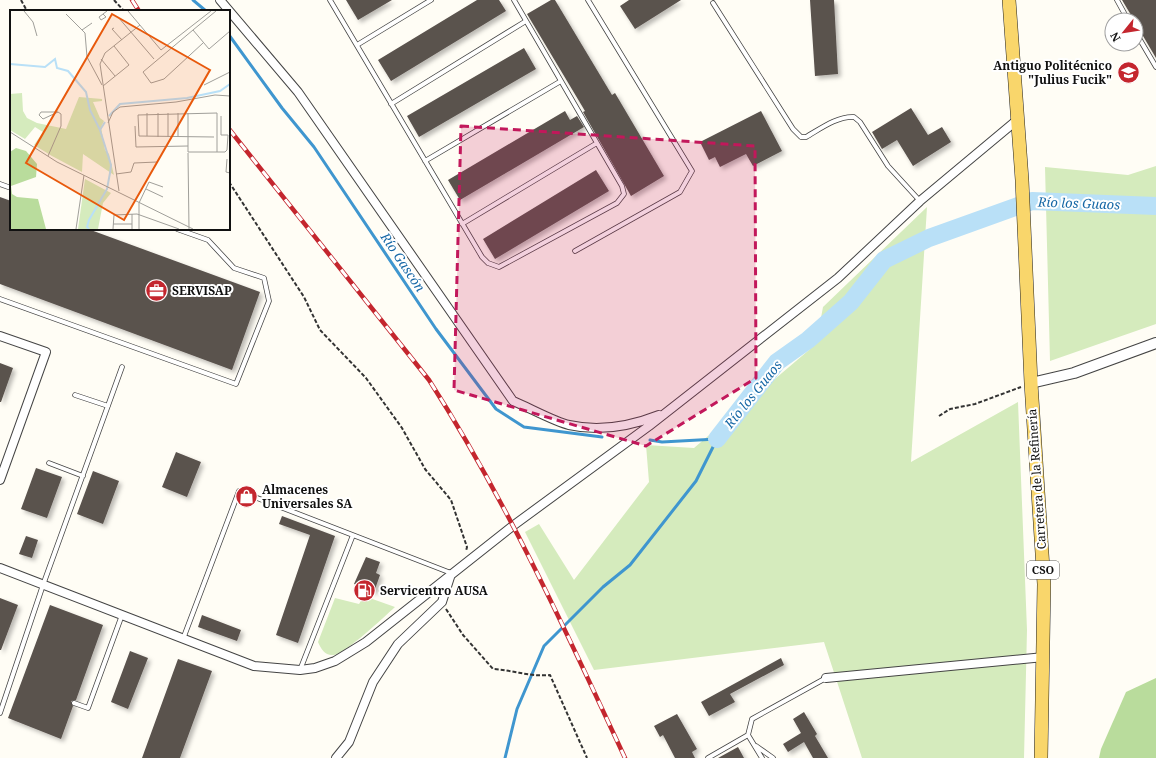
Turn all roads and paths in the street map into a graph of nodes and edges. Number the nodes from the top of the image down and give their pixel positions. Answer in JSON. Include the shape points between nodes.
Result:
{"nodes":[{"id":1,"x":21,"y":0,"type":"edge"},
{"id":2,"x":114,"y":0,"type":"edge"},
{"id":3,"x":220,"y":0,"type":"edge"},
{"id":4,"x":330,"y":0,"type":"edge"},
{"id":5,"x":431,"y":0,"type":"edge"},
{"id":6,"x":514,"y":0,"type":"edge"},
{"id":7,"x":588,"y":0,"type":"edge"},
{"id":8,"x":1009,"y":0,"type":"edge"},
{"id":9,"x":1117,"y":0,"type":"edge"},
{"id":10,"x":713,"y":3,"type":"dead end"},
{"id":11,"x":26,"y":10,"type":"edge"},
{"id":12,"x":123,"y":10,"type":"edge"},
{"id":13,"x":228,"y":10,"type":"edge"},
{"id":14,"x":230,"y":12,"type":"edge"},
{"id":15,"x":1124,"y":12,"type":"edge"},
{"id":16,"x":526,"y":21,"type":"junction"},
{"id":17,"x":357,"y":45,"type":"junction"},
{"id":18,"x":1144,"y":47,"type":"edge"},
{"id":19,"x":1156,"y":67,"type":"edge"},
{"id":20,"x":561,"y":81,"type":"junction"},
{"id":21,"x":391,"y":104,"type":"junction"},
{"id":22,"x":1016,"y":120,"type":"junction"},
{"id":23,"x":597,"y":143,"type":"junction"},
{"id":24,"x":426,"y":162,"type":"junction"},
{"id":25,"x":0,"y":184,"type":"edge"},
{"id":26,"x":230,"y":184,"type":"edge"},
{"id":27,"x":10,"y":188,"type":"edge"},
{"id":28,"x":920,"y":201,"type":"junction"},
{"id":29,"x":462,"y":224,"type":"junction"},
{"id":30,"x":180,"y":230,"type":"edge"},
{"id":31,"x":575,"y":251,"type":"dead end"},
{"id":32,"x":0,"y":299,"type":"edge"},
{"id":33,"x":0,"y":336,"type":"edge"},
{"id":34,"x":1156,"y":343,"type":"edge"},
{"id":35,"x":122,"y":366,"type":"dead end"},
{"id":36,"x":1031,"y":383,"type":"junction"},
{"id":37,"x":75,"y":395,"type":"dead end"},
{"id":38,"x":108,"y":406,"type":"junction"},
{"id":39,"x":668,"y":412,"type":"junction"},
{"id":40,"x":939,"y":416,"type":"dead end"},
{"id":41,"x":49,"y":463,"type":"dead end"},
{"id":42,"x":83,"y":476,"type":"junction"},
{"id":43,"x":0,"y":480,"type":"edge"},
{"id":44,"x":353,"y":535,"type":"junction"},
{"id":45,"x":464,"y":563,"type":"junction"},
{"id":46,"x":0,"y":568,"type":"edge"},
{"id":47,"x":451,"y":573,"type":"junction"},
{"id":48,"x":43,"y":585,"type":"junction"},
{"id":49,"x":442,"y":602,"type":"junction"},
{"id":50,"x":122,"y":615,"type":"junction"},
{"id":51,"x":183,"y":639,"type":"junction"},
{"id":52,"x":1044,"y":657,"type":"junction"},
{"id":53,"x":300,"y":670,"type":"junction"},
{"id":54,"x":826,"y":678,"type":"joint"},
{"id":55,"x":74,"y":703,"type":"dead end"},
{"id":56,"x":0,"y":713,"type":"edge"},
{"id":57,"x":748,"y":735,"type":"junction"},
{"id":58,"x":754,"y":745,"type":"junction"},
{"id":59,"x":336,"y":758,"type":"edge"},
{"id":60,"x":587,"y":758,"type":"edge"},
{"id":61,"x":708,"y":758,"type":"edge"},
{"id":62,"x":762,"y":758,"type":"edge"},
{"id":63,"x":773,"y":758,"type":"edge"},
{"id":64,"x":1041,"y":758,"type":"edge"}],
"edges":[{"from":1,"to":11,"type":"path"},
{"from":2,"to":12,"type":"path"},
{"from":3,"to":13,"type":"street"},
{"from":4,"to":17,"type":"lane"},
{"from":5,"to":17,"type":"lane"},
{"from":6,"to":16,"type":"lane"},
{"from":7,"to":31,"type":"lane","via":[[692,171],[680,192]]},
{"from":8,"to":22,"type":"main road","number":"CSO"},
{"from":9,"to":15,"type":"lane"},
{"from":10,"to":28,"type":"lane","via":[[793,130],[801,137],[806,137],[848,116],[854,117],[860,122],[888,166]]},
{"from":14,"to":39,"type":"street","via":[[298,92],[513,401],[569,425],[610,428],[637,424]]},
{"from":16,"to":20,"type":"lane"},
{"from":16,"to":21,"type":"lane"},
{"from":17,"to":21,"type":"lane"},
{"from":18,"to":19,"type":"lane"},
{"from":20,"to":23,"type":"lane"},
{"from":20,"to":24,"type":"lane"},
{"from":21,"to":24,"type":"lane"},
{"from":22,"to":28,"type":"street"},
{"from":22,"to":36,"type":"main road","name":"Carretera de la Refinería","number":"CSO","via":[[1022,180]]},
{"from":23,"to":29,"type":"lane"},
{"from":23,"to":29,"type":"lane","via":[[622,186],[624,194],[617,203],[499,267],[488,264]]},
{"from":24,"to":29,"type":"lane"},
{"from":25,"to":27,"type":"lane"},
{"from":26,"to":45,"type":"path","via":[[304,297],[320,330],[366,378],[402,428],[425,469],[451,500],[467,547]]},
{"from":28,"to":39,"type":"street","via":[[838,278]]},
{"from":30,"to":32,"type":"lane","via":[[208,240],[234,268],[264,278],[269,301],[236,384]]},
{"from":33,"to":43,"type":"street","via":[[46,352]]},
{"from":34,"to":36,"type":"street","via":[[1074,373]]},
{"from":35,"to":38,"type":"lane"},
{"from":36,"to":40,"type":"path","via":[[975,404],[950,409]]},
{"from":36,"to":52,"type":"main road","name":"Carretera de la Refinería","number":"CSO","via":[[1044,584]]},
{"from":37,"to":38,"type":"lane"},
{"from":38,"to":42,"type":"lane"},
{"from":39,"to":45,"type":"street"},
{"from":41,"to":42,"type":"lane"},
{"from":42,"to":48,"type":"lane"},
{"from":44,"to":47,"type":"lane"},
{"from":44,"to":51,"type":"lane","via":[[239,491]]},
{"from":44,"to":53,"type":"lane"},
{"from":45,"to":47,"type":"street"},
{"from":46,"to":48,"type":"street"},
{"from":47,"to":49,"type":"street"},
{"from":47,"to":53,"type":"street","via":[[360,646],[335,661]]},
{"from":48,"to":50,"type":"street"},
{"from":48,"to":56,"type":"lane"},
{"from":49,"to":59,"type":"street","via":[[398,644],[373,682],[349,742]]},
{"from":49,"to":60,"type":"path","via":[[463,635],[492,670],[506,670],[532,676],[550,675]]},
{"from":50,"to":51,"type":"street"},
{"from":50,"to":55,"type":"lane","via":[[88,708]]},
{"from":51,"to":53,"type":"street","via":[[254,666]]},
{"from":52,"to":54,"type":"street"},
{"from":52,"to":64,"type":"main road","name":"Carretera de la Refinería","number":"CSO"},
{"from":54,"to":57,"type":"lane","via":[[752,719]]},
{"from":57,"to":58,"type":"lane"},
{"from":57,"to":61,"type":"lane"},
{"from":58,"to":62,"type":"lane"},
{"from":58,"to":63,"type":"lane"}]}
